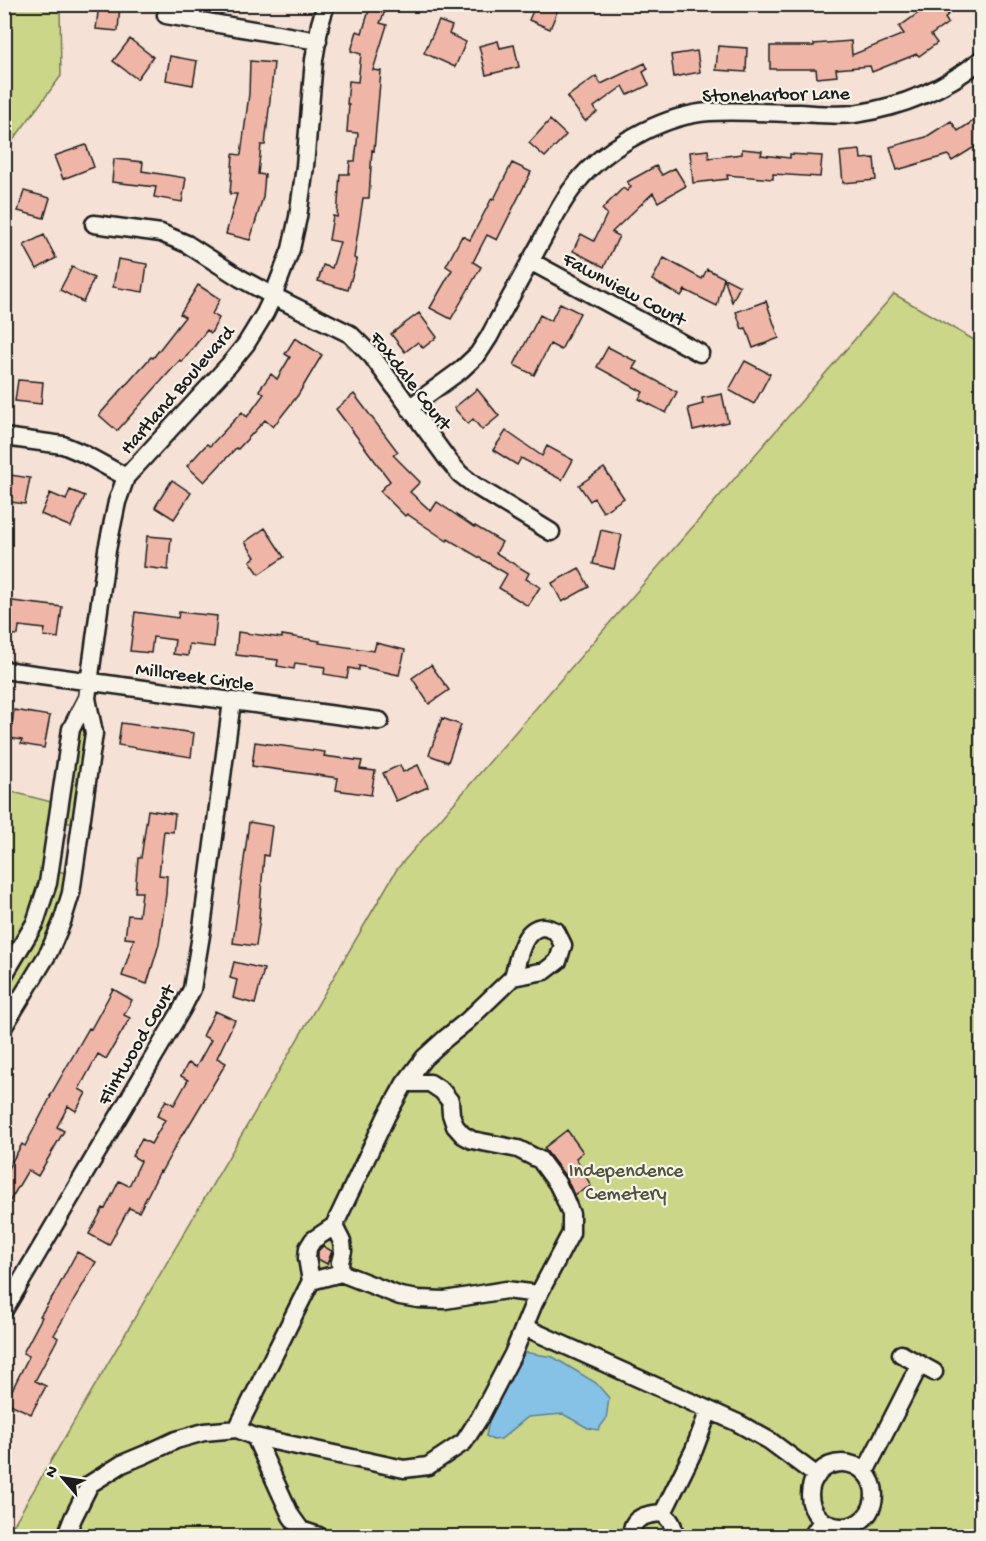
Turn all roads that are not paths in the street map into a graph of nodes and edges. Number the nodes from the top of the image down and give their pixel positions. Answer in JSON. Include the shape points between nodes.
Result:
{"nodes":[{"id":1,"x":326,"y":4,"type":"edge"},
{"id":2,"x":166,"y":15,"type":"dead end"},
{"id":3,"x":318,"y":41,"type":"junction"},
{"id":4,"x":981,"y":59,"type":"edge"},
{"id":5,"x":94,"y":224,"type":"dead end"},
{"id":6,"x":530,"y":261,"type":"junction"},
{"id":7,"x":273,"y":296,"type":"junction"},
{"id":8,"x":700,"y":352,"type":"dead end"},
{"id":9,"x":409,"y":408,"type":"junction"},
{"id":10,"x":4,"y":437,"type":"edge"},
{"id":11,"x":126,"y":477,"type":"junction"},
{"id":12,"x":551,"y":532,"type":"dead end"},
{"id":13,"x":4,"y":670,"type":"edge"},
{"id":14,"x":89,"y":690,"type":"junction"},
{"id":15,"x":232,"y":701,"type":"junction"},
{"id":16,"x":380,"y":721,"type":"dead end"},
{"id":17,"x":4,"y":975,"type":"edge"},
{"id":18,"x":513,"y":977,"type":"dead end"},
{"id":19,"x":4,"y":1026,"type":"edge"},
{"id":20,"x":405,"y":1083,"type":"junction"},
{"id":21,"x":334,"y":1226,"type":"junction"},
{"id":22,"x":341,"y":1273,"type":"junction"},
{"id":23,"x":311,"y":1281,"type":"junction"},
{"id":24,"x":539,"y":1294,"type":"junction"},
{"id":25,"x":4,"y":1310,"type":"edge"},
{"id":26,"x":524,"y":1327,"type":"junction"},
{"id":27,"x":901,"y":1354,"type":"dead end"},
{"id":28,"x":709,"y":1410,"type":"junction"},
{"id":29,"x":237,"y":1429,"type":"junction"},
{"id":30,"x":255,"y":1437,"type":"junction"},
{"id":31,"x":865,"y":1472,"type":"junction"},
{"id":32,"x":817,"y":1476,"type":"junction"},
{"id":33,"x":663,"y":1513,"type":"junction"},
{"id":34,"x":822,"y":1521,"type":"junction"},
{"id":35,"x":66,"y":1536,"type":"edge"},
{"id":36,"x":319,"y":1536,"type":"edge"},
{"id":37,"x":632,"y":1536,"type":"edge"},
{"id":38,"x":674,"y":1536,"type":"edge"},
{"id":39,"x":812,"y":1536,"type":"edge"}],
"edges":[{"from":1,"to":3,"type":"street","name":"Hartland Boulevard"},
{"from":2,"to":3,"type":"street"},
{"from":3,"to":7,"type":"street","name":"Hartland Boulevard","via":[[298,217]]},
{"from":4,"to":6,"type":"street","name":"Stoneharbor Lane","via":[[927,94],[892,107],[852,114],[708,112],[655,126],[624,141],[587,171],[567,195]]},
{"from":5,"to":7,"type":"street","name":"Foxdale Court","via":[[161,233],[187,244]]},
{"from":6,"to":8,"type":"street","name":"Fawnview Court"},
{"from":6,"to":9,"type":"street","name":"Stoneharbor Lane","via":[[478,354]]},
{"from":7,"to":9,"type":"street","name":"Foxdale Court","via":[[350,334],[372,356]]},
{"from":7,"to":11,"type":"street","name":"Hartland Boulevard","via":[[246,344],[229,365]]},
{"from":9,"to":12,"type":"street","name":"Foxdale Court","via":[[460,474]]},
{"from":10,"to":11,"type":"street","via":[[63,446]]},
{"from":11,"to":14,"type":"street","name":"Hartland Boulevard","via":[[107,550]]},
{"from":13,"to":14,"type":"street","name":"Millcreek Circle"},
{"from":14,"to":15,"type":"street","name":"Millcreek Circle"},
{"from":14,"to":17,"type":"street","name":"Hartland Boulevard","via":[[71,729],[48,884],[35,923]]},
{"from":14,"to":19,"type":"street","name":"Hartland Boulevard","via":[[94,733],[71,893],[48,952]]},
{"from":15,"to":16,"type":"street","name":"Millcreek Circle"},
{"from":15,"to":25,"type":"street","name":"Flintwood Court","via":[[192,989]]},
{"from":18,"to":20,"type":"street","via":[[424,1058]]},
{"from":20,"to":21,"type":"street"},
{"from":20,"to":24,"type":"street","via":[[430,1083],[450,1101],[451,1114],[463,1135],[518,1149],[540,1160],[557,1183],[571,1214],[572,1233]]},
{"from":21,"to":22,"type":"street","via":[[342,1242]]},
{"from":21,"to":23,"type":"street","via":[[308,1248]]},
{"from":22,"to":23,"type":"street"},
{"from":22,"to":24,"type":"street","via":[[418,1299],[445,1300],[506,1290]]},
{"from":23,"to":29,"type":"street"},
{"from":24,"to":26,"type":"street"},
{"from":26,"to":28,"type":"street"},
{"from":26,"to":30,"type":"street","via":[[464,1442],[428,1466],[404,1468]]},
{"from":27,"to":31,"type":"street","via":[[927,1368]]},
{"from":28,"to":32,"type":"street","via":[[770,1441]]},
{"from":28,"to":33,"type":"street"},
{"from":29,"to":30,"type":"street"},
{"from":29,"to":35,"type":"street","via":[[176,1440],[122,1464],[90,1484]]},
{"from":30,"to":36,"type":"street","via":[[291,1516],[301,1530]]},
{"from":31,"to":32,"type":"street","via":[[848,1463],[832,1464]]},
{"from":31,"to":34,"type":"street","via":[[874,1489],[868,1514],[853,1526],[832,1526]]},
{"from":32,"to":34,"type":"street","via":[[810,1502]]},
{"from":33,"to":37,"type":"street","via":[[648,1514],[636,1521]]},
{"from":33,"to":38,"type":"street","via":[[671,1521]]},
{"from":34,"to":39,"type":"street"}]}
